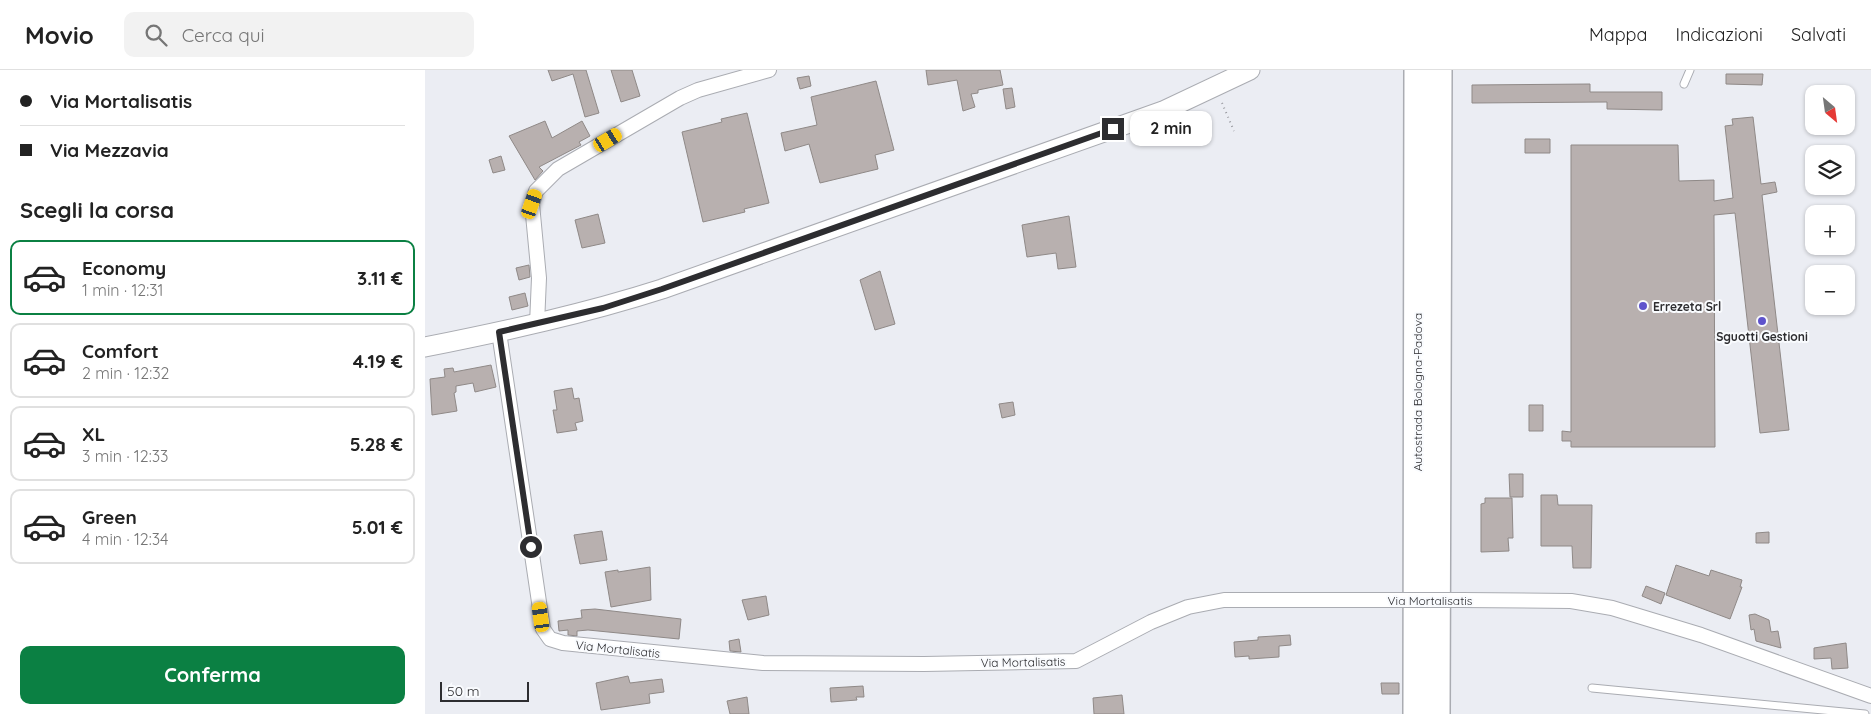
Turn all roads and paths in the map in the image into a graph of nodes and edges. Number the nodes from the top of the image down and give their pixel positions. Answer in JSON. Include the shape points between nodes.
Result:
{"nodes":[{"id":1,"x":769,"y":70,"type":"edge"},
{"id":2,"x":1250,"y":70,"type":"edge"},
{"id":3,"x":1417,"y":70,"type":"edge"},
{"id":4,"x":1439,"y":70,"type":"edge"},
{"id":5,"x":1690,"y":70,"type":"edge"},
{"id":6,"x":1684,"y":84,"type":"dead end"},
{"id":7,"x":1222,"y":103,"type":"dead end"},
{"id":8,"x":1234,"y":131,"type":"dead end"},
{"id":9,"x":537,"y":324,"type":"junction"},
{"id":10,"x":499,"y":332,"type":"junction"},
{"id":11,"x":425,"y":347,"type":"edge"},
{"id":12,"x":1592,"y":688,"type":"dead end"},
{"id":13,"x":1871,"y":696,"type":"edge"},
{"id":14,"x":1416,"y":714,"type":"edge"},
{"id":15,"x":1437,"y":714,"type":"edge"},
{"id":16,"x":1865,"y":714,"type":"edge"}],
"edges":[{"from":1,"to":9,"type":"street","via":[[722,82],[680,98],[558,169],[536,191],[532,204],[539,278]]},
{"from":2,"to":9,"type":"main road","via":[[1163,111],[1063,147],[662,289]]},
{"from":3,"to":14,"type":"highway","name":"Autostrada Bologna-Padova"},
{"from":4,"to":15,"type":"highway","name":"Autostrada Bologna-Padova"},
{"from":5,"to":6,"type":"lane"},
{"from":7,"to":8,"type":"path"},
{"from":9,"to":10,"type":"main road"},
{"from":10,"to":11,"type":"main road"},
{"from":10,"to":13,"type":"street","name":"Via Mortalisatis","bridge":true,"via":[[543,629],[550,639],[563,643],[763,663],[1075,661],[1151,622],[1188,607],[1224,600],[1571,602],[1612,608],[1701,635]]},
{"from":12,"to":16,"type":"lane"}]}
